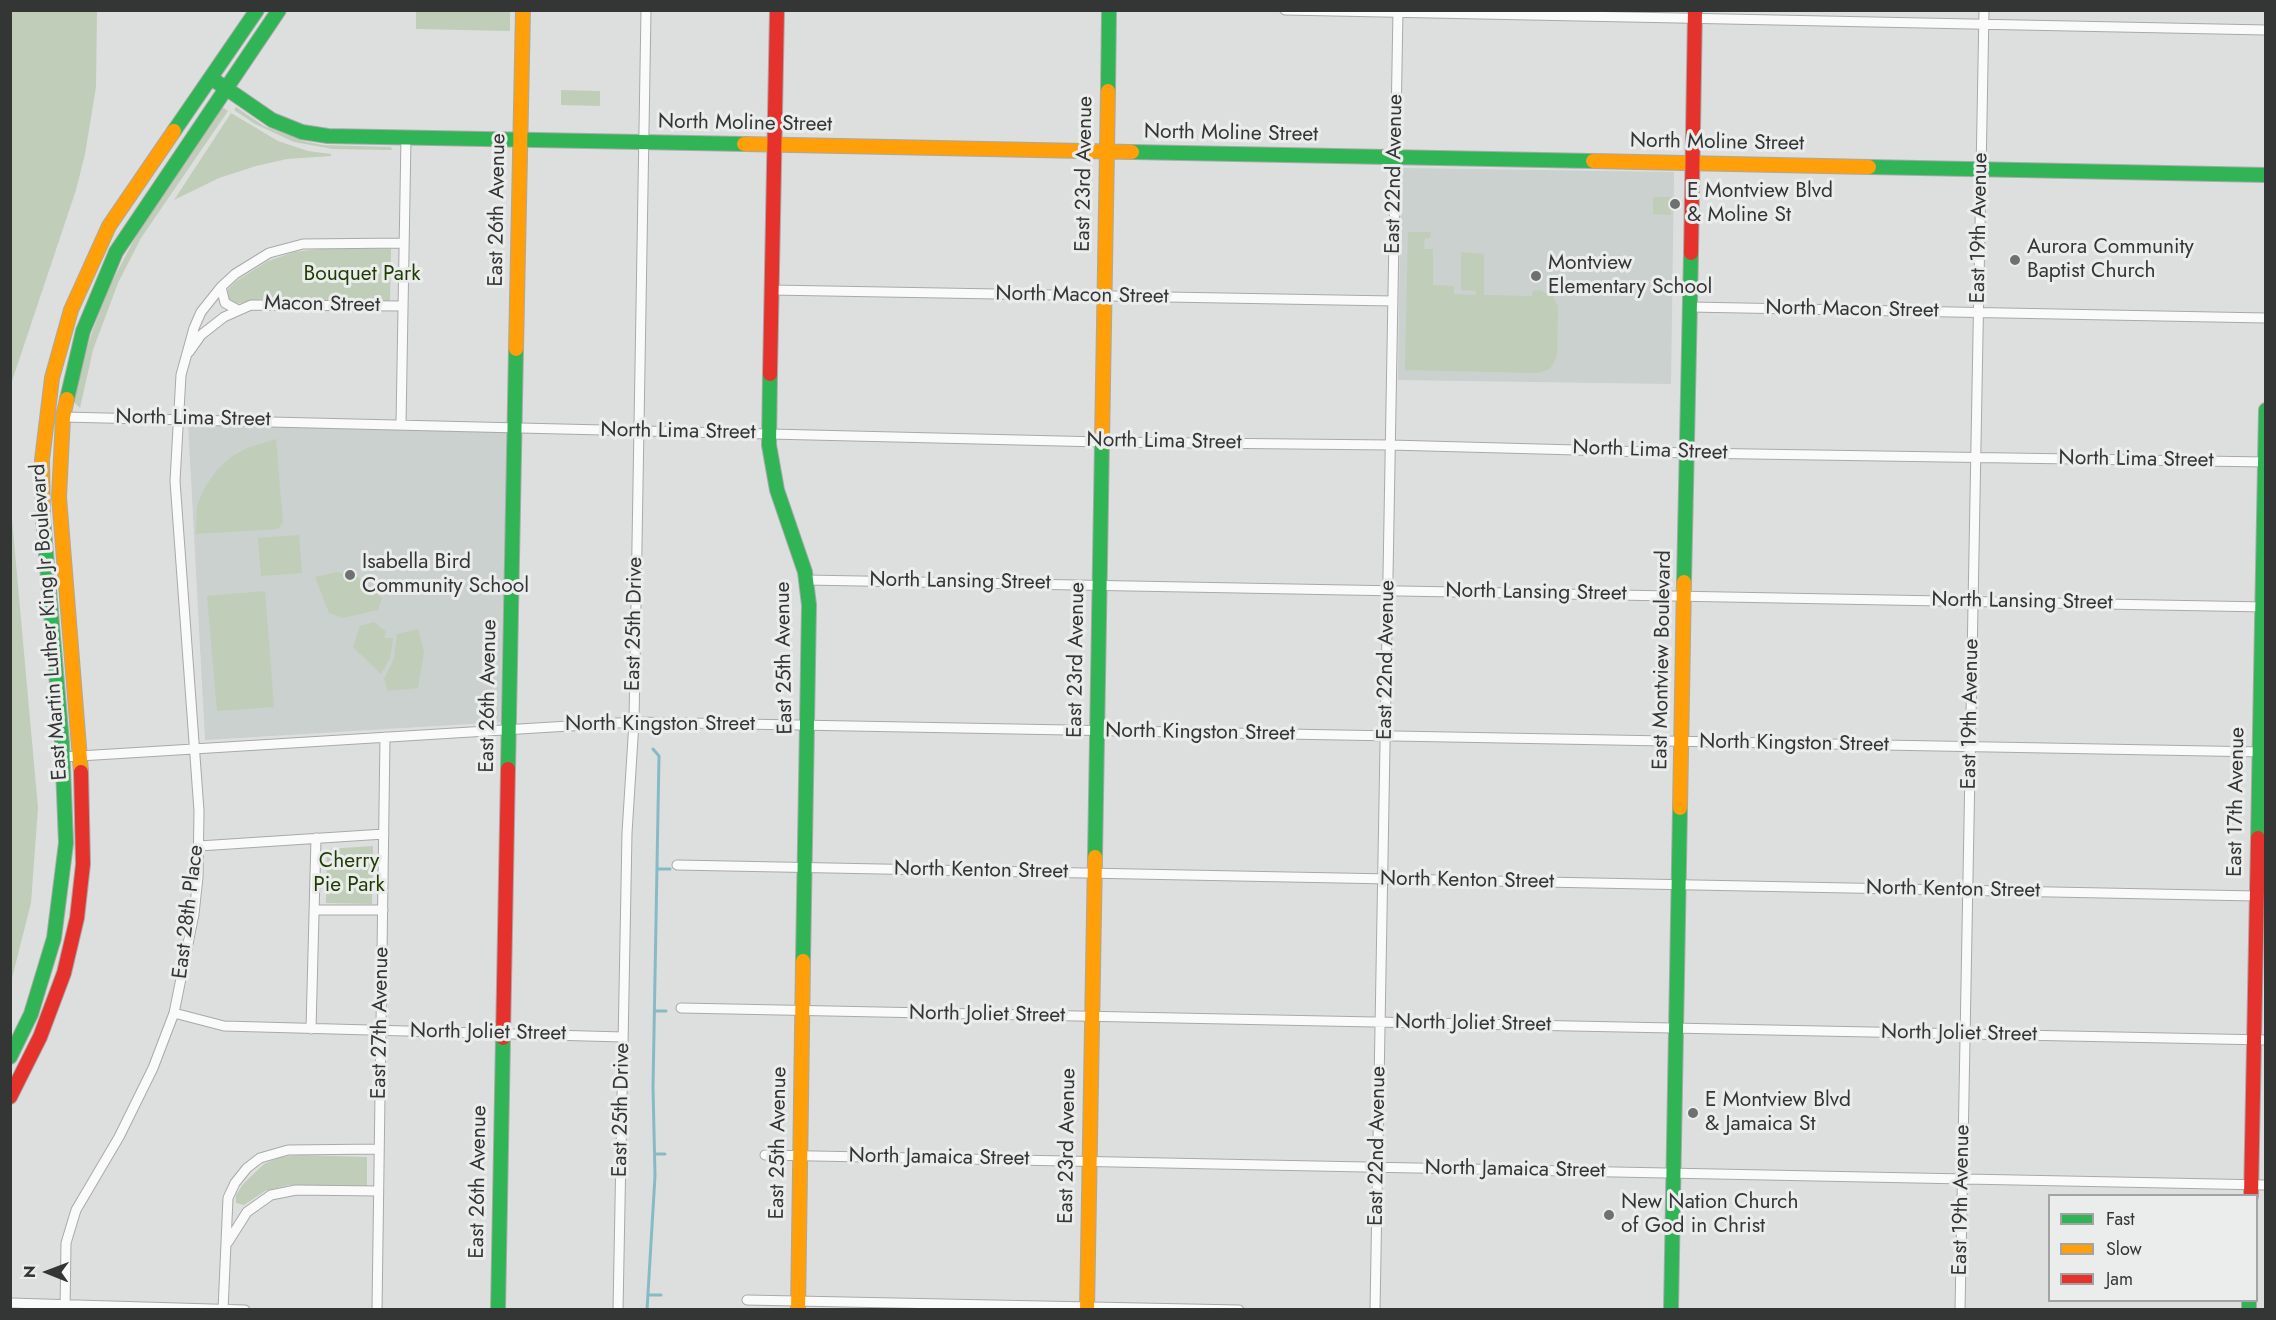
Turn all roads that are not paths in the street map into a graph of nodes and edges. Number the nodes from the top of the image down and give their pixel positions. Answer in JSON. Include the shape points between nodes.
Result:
{"nodes":[{"id":1,"x":257,"y":10,"type":"edge"},
{"id":2,"x":279,"y":10,"type":"edge"},
{"id":3,"x":523,"y":10,"type":"edge"},
{"id":4,"x":646,"y":10,"type":"edge"},
{"id":5,"x":777,"y":10,"type":"edge"},
{"id":6,"x":1109,"y":10,"type":"edge"},
{"id":7,"x":1285,"y":10,"type":"edge"},
{"id":8,"x":1983,"y":10,"type":"edge"},
{"id":9,"x":1398,"y":12,"type":"edge"},
{"id":10,"x":1695,"y":14,"type":"edge"},
{"id":11,"x":1983,"y":24,"type":"junction"},
{"id":12,"x":2265,"y":30,"type":"edge"},
{"id":13,"x":211,"y":78,"type":"junction"},
{"id":14,"x":224,"y":88,"type":"junction"},
{"id":15,"x":406,"y":137,"type":"junction"},
{"id":16,"x":520,"y":140,"type":"junction"},
{"id":17,"x":644,"y":144,"type":"junction"},
{"id":18,"x":774,"y":146,"type":"junction"},
{"id":19,"x":1107,"y":153,"type":"junction"},
{"id":20,"x":1395,"y":157,"type":"junction"},
{"id":21,"x":1693,"y":163,"type":"junction"},
{"id":22,"x":1981,"y":169,"type":"junction"},
{"id":23,"x":2265,"y":175,"type":"edge"},
{"id":24,"x":404,"y":243,"type":"junction"},
{"id":25,"x":221,"y":287,"type":"junction"},
{"id":26,"x":771,"y":290,"type":"junction"},
{"id":27,"x":1104,"y":296,"type":"junction"},
{"id":28,"x":1393,"y":301,"type":"junction"},
{"id":29,"x":403,"y":306,"type":"junction"},
{"id":30,"x":1690,"y":307,"type":"junction"},
{"id":31,"x":238,"y":310,"type":"junction"},
{"id":32,"x":1978,"y":312,"type":"junction"},
{"id":33,"x":2265,"y":318,"type":"edge"},
{"id":34,"x":184,"y":359,"type":"junction"},
{"id":35,"x":2265,"y":410,"type":"edge"},
{"id":36,"x":63,"y":417,"type":"junction"},
{"id":37,"x":178,"y":418,"type":"junction"},
{"id":38,"x":401,"y":424,"type":"junction"},
{"id":39,"x":515,"y":427,"type":"junction"},
{"id":40,"x":638,"y":430,"type":"junction"},
{"id":41,"x":769,"y":434,"type":"junction"},
{"id":42,"x":1101,"y":442,"type":"junction"},
{"id":43,"x":1390,"y":445,"type":"junction"},
{"id":44,"x":1688,"y":453,"type":"junction"},
{"id":45,"x":1976,"y":457,"type":"junction"},
{"id":46,"x":2265,"y":462,"type":"edge"},
{"id":47,"x":806,"y":580,"type":"junction"},
{"id":48,"x":1099,"y":585,"type":"junction"},
{"id":49,"x":1388,"y":590,"type":"junction"},
{"id":50,"x":1685,"y":596,"type":"junction"},
{"id":51,"x":1973,"y":601,"type":"junction"},
{"id":52,"x":2264,"y":607,"type":"edge"},
{"id":53,"x":634,"y":722,"type":"junction"},
{"id":54,"x":807,"y":725,"type":"junction"},
{"id":55,"x":510,"y":729,"type":"junction"},
{"id":56,"x":1097,"y":731,"type":"junction"},
{"id":57,"x":1385,"y":736,"type":"junction"},
{"id":58,"x":385,"y":737,"type":"junction"},
{"id":59,"x":1682,"y":741,"type":"junction"},
{"id":60,"x":1970,"y":747,"type":"junction"},
{"id":61,"x":194,"y":748,"type":"junction"},
{"id":62,"x":2262,"y":752,"type":"edge"},
{"id":63,"x":80,"y":756,"type":"junction"},
{"id":64,"x":63,"y":757,"type":"junction"},
{"id":65,"x":384,"y":834,"type":"junction"},
{"id":66,"x":315,"y":838,"type":"junction"},
{"id":67,"x":199,"y":846,"type":"junction"},
{"id":68,"x":677,"y":865,"type":"dead end"},
{"id":69,"x":805,"y":868,"type":"junction"},
{"id":70,"x":1094,"y":874,"type":"junction"},
{"id":71,"x":1383,"y":879,"type":"junction"},
{"id":72,"x":1680,"y":885,"type":"junction"},
{"id":73,"x":1968,"y":891,"type":"junction"},
{"id":74,"x":2256,"y":896,"type":"junction"},
{"id":75,"x":314,"y":910,"type":"junction"},
{"id":76,"x":383,"y":910,"type":"junction"},
{"id":77,"x":681,"y":1008,"type":"dead end"},
{"id":78,"x":802,"y":1011,"type":"junction"},
{"id":79,"x":174,"y":1013,"type":"junction"},
{"id":80,"x":1092,"y":1017,"type":"junction"},
{"id":81,"x":1380,"y":1023,"type":"junction"},
{"id":82,"x":1677,"y":1028,"type":"junction"},
{"id":83,"x":311,"y":1029,"type":"junction"},
{"id":84,"x":381,"y":1031,"type":"junction"},
{"id":85,"x":503,"y":1034,"type":"junction"},
{"id":86,"x":1965,"y":1034,"type":"junction"},
{"id":87,"x":623,"y":1036,"type":"junction"},
{"id":88,"x":2260,"y":1040,"type":"edge"},
{"id":89,"x":10,"y":1057,"type":"edge"},
{"id":90,"x":10,"y":1097,"type":"edge"},
{"id":91,"x":379,"y":1149,"type":"junction"},
{"id":92,"x":765,"y":1155,"type":"dead end"},
{"id":93,"x":800,"y":1155,"type":"junction"},
{"id":94,"x":1089,"y":1162,"type":"junction"},
{"id":95,"x":1378,"y":1167,"type":"junction"},
{"id":96,"x":1674,"y":1174,"type":"junction"},
{"id":97,"x":1963,"y":1179,"type":"junction"},
{"id":98,"x":2256,"y":1188,"type":"edge"},
{"id":99,"x":378,"y":1191,"type":"junction"},
{"id":100,"x":228,"y":1198,"type":"junction"},
{"id":101,"x":247,"y":1212,"type":"junction"},
{"id":102,"x":226,"y":1247,"type":"junction"},
{"id":103,"x":747,"y":1300,"type":"dead end"},
{"id":104,"x":10,"y":1303,"type":"edge"},
{"id":105,"x":798,"y":1305,"type":"edge"},
{"id":106,"x":65,"y":1307,"type":"edge"},
{"id":107,"x":1087,"y":1308,"type":"edge"},
{"id":108,"x":224,"y":1309,"type":"edge"},
{"id":109,"x":245,"y":1310,"type":"edge"},
{"id":110,"x":377,"y":1310,"type":"edge"},
{"id":111,"x":498,"y":1310,"type":"edge"},
{"id":112,"x":618,"y":1310,"type":"edge"},
{"id":113,"x":1239,"y":1310,"type":"edge"},
{"id":114,"x":1375,"y":1310,"type":"edge"},
{"id":115,"x":1671,"y":1310,"type":"edge"},
{"id":116,"x":1960,"y":1310,"type":"edge"}],
"edges":[{"from":1,"to":13,"type":"street","name":"East Martin Luther King Jr Boulevard"},
{"from":2,"to":14,"type":"street","name":"East Martin Luther King Jr Boulevard"},
{"from":3,"to":16,"type":"street","name":"East 26th Avenue"},
{"from":4,"to":17,"type":"street","name":"East 25th Drive"},
{"from":5,"to":18,"type":"street","name":"East 25th Avenue"},
{"from":6,"to":19,"type":"street","name":"East 23rd Avenue"},
{"from":7,"to":9,"type":"street"},
{"from":8,"to":11,"type":"street","name":"East 19th Avenue"},
{"from":9,"to":10,"type":"street"},
{"from":9,"to":20,"type":"street","name":"East 22nd Avenue"},
{"from":10,"to":11,"type":"street"},
{"from":10,"to":21,"type":"street","name":"East Montview Boulevard"},
{"from":11,"to":12,"type":"street"},
{"from":11,"to":22,"type":"street","name":"East 19th Avenue"},
{"from":13,"to":14,"type":"street","name":"North Moline Street"},
{"from":13,"to":64,"type":"street","name":"East Martin Luther King Jr Boulevard","via":[[109,226],[71,310],[52,378],[41,489]]},
{"from":14,"to":15,"type":"street","name":"North Moline Street","via":[[272,120],[302,132]]},
{"from":14,"to":36,"type":"street","name":"East Martin Luther King Jr Boulevard","via":[[116,252],[83,331]]},
{"from":15,"to":16,"type":"street","name":"North Moline Street"},
{"from":15,"to":24,"type":"street"},
{"from":16,"to":17,"type":"street","name":"North Moline Street"},
{"from":16,"to":39,"type":"street","name":"East 26th Avenue"},
{"from":17,"to":18,"type":"street","name":"North Moline Street"},
{"from":17,"to":40,"type":"street","name":"East 25th Drive"},
{"from":18,"to":19,"type":"street","name":"North Moline Street"},
{"from":18,"to":26,"type":"street","name":"East 25th Avenue"},
{"from":19,"to":20,"type":"street","name":"North Moline Street"},
{"from":19,"to":27,"type":"street","name":"East 23rd Avenue"},
{"from":20,"to":21,"type":"street","name":"North Moline Street"},
{"from":20,"to":28,"type":"street","name":"East 22nd Avenue"},
{"from":21,"to":22,"type":"street","name":"North Moline Street"},
{"from":21,"to":30,"type":"street","name":"East Montview Boulevard"},
{"from":22,"to":23,"type":"street","name":"North Moline Street"},
{"from":22,"to":32,"type":"street","name":"East 19th Avenue"},
{"from":24,"to":25,"type":"street","name":"East 28th Place","via":[[333,242],[288,247],[270,253]]},
{"from":24,"to":29,"type":"street"},
{"from":25,"to":31,"type":"street","name":"Macon Street","via":[[225,303]]},
{"from":25,"to":34,"type":"street","name":"East 28th Place","via":[[201,312]]},
{"from":26,"to":27,"type":"street","name":"North Macon Street"},
{"from":26,"to":41,"type":"street","name":"East 25th Avenue"},
{"from":27,"to":28,"type":"street","name":"North Macon Street"},
{"from":27,"to":42,"type":"street","name":"East 23rd Avenue"},
{"from":28,"to":43,"type":"street","name":"East 22nd Avenue"},
{"from":29,"to":31,"type":"street","name":"Macon Street","via":[[274,304]]},
{"from":29,"to":38,"type":"street"},
{"from":30,"to":32,"type":"street","name":"North Macon Street"},
{"from":30,"to":44,"type":"street","name":"East Montview Boulevard"},
{"from":31,"to":34,"type":"street","via":[[201,335]]},
{"from":32,"to":33,"type":"street","name":"North Macon Street"},
{"from":32,"to":45,"type":"street","name":"East 19th Avenue"},
{"from":34,"to":37,"type":"street","name":"East 28th Place"},
{"from":35,"to":46,"type":"street","name":"East 17th Avenue"},
{"from":36,"to":37,"type":"street","name":"North Lima Street"},
{"from":36,"to":63,"type":"street","name":"East Martin Luther King Jr Boulevard","via":[[60,507]]},
{"from":37,"to":38,"type":"street","name":"North Lima Street"},
{"from":37,"to":61,"type":"street","name":"East 28th Place","via":[[176,505]]},
{"from":38,"to":39,"type":"street","name":"North Lima Street"},
{"from":39,"to":40,"type":"street","name":"North Lima Street"},
{"from":39,"to":55,"type":"street","name":"East 26th Avenue"},
{"from":40,"to":41,"type":"street","name":"North Lima Street"},
{"from":40,"to":53,"type":"street","name":"East 25th Drive"},
{"from":41,"to":42,"type":"street","name":"North Lima Street"},
{"from":41,"to":47,"type":"street","name":"East 25th Avenue","via":[[775,481]]},
{"from":42,"to":43,"type":"street","name":"North Lima Street"},
{"from":42,"to":48,"type":"street","name":"East 23rd Avenue"},
{"from":43,"to":44,"type":"street","name":"North Lima Street"},
{"from":43,"to":49,"type":"street","name":"East 22nd Avenue"},
{"from":44,"to":45,"type":"street","name":"North Lima Street"},
{"from":44,"to":50,"type":"street","name":"East Montview Boulevard"},
{"from":45,"to":46,"type":"street","name":"North Lima Street"},
{"from":45,"to":51,"type":"street","name":"East 19th Avenue"},
{"from":46,"to":52,"type":"street","name":"East 17th Avenue"},
{"from":47,"to":48,"type":"street","name":"North Lansing Street"},
{"from":47,"to":54,"type":"street","name":"East 25th Avenue"},
{"from":48,"to":49,"type":"street","name":"North Lansing Street"},
{"from":48,"to":56,"type":"street","name":"East 23rd Avenue"},
{"from":49,"to":50,"type":"street","name":"North Lansing Street"},
{"from":49,"to":57,"type":"street","name":"East 22nd Avenue"},
{"from":50,"to":51,"type":"street","name":"North Lansing Street"},
{"from":50,"to":59,"type":"street","name":"East Montview Boulevard"},
{"from":51,"to":52,"type":"street","name":"North Lansing Street"},
{"from":51,"to":60,"type":"street","name":"East 19th Avenue"},
{"from":52,"to":62,"type":"street","name":"East 17th Avenue"},
{"from":53,"to":54,"type":"street","name":"North Kingston Street"},
{"from":53,"to":55,"type":"street","name":"North Kingston Street"},
{"from":53,"to":87,"type":"street","name":"East 25th Drive","via":[[627,833]]},
{"from":54,"to":56,"type":"street","name":"North Kingston Street"},
{"from":54,"to":69,"type":"street","name":"East 25th Avenue"},
{"from":55,"to":58,"type":"street","name":"North Kingston Street"},
{"from":55,"to":85,"type":"street","name":"East 26th Avenue"},
{"from":56,"to":57,"type":"street","name":"North Kingston Street"},
{"from":56,"to":70,"type":"street","name":"East 23rd Avenue"},
{"from":57,"to":59,"type":"street","name":"North Kingston Street"},
{"from":57,"to":71,"type":"street","name":"East 22nd Avenue"},
{"from":58,"to":61,"type":"street","name":"North Kingston Street"},
{"from":58,"to":65,"type":"street","name":"East 27th Avenue"},
{"from":59,"to":60,"type":"street","name":"North Kingston Street"},
{"from":59,"to":72,"type":"street","name":"East Montview Boulevard"},
{"from":60,"to":62,"type":"street","name":"North Kingston Street"},
{"from":60,"to":73,"type":"street","name":"East 19th Avenue"},
{"from":61,"to":63,"type":"street","name":"North Kingston Street"},
{"from":61,"to":67,"type":"street","name":"East 28th Place"},
{"from":62,"to":74,"type":"street","name":"East 17th Avenue"},
{"from":63,"to":64,"type":"street","name":"North Kingston Street"},
{"from":63,"to":90,"type":"street","name":"East Martin Luther King Jr Boulevard","via":[[83,864],[72,944],[52,1010]]},
{"from":64,"to":89,"type":"street","name":"East Martin Luther King Jr Boulevard","via":[[66,843],[60,909],[44,976]]},
{"from":65,"to":66,"type":"street"},
{"from":65,"to":76,"type":"street","name":"East 27th Avenue"},
{"from":66,"to":67,"type":"street"},
{"from":66,"to":75,"type":"street"},
{"from":67,"to":79,"type":"street","name":"East 28th Place","via":[[194,914]]},
{"from":68,"to":69,"type":"street","name":"North Kenton Street"},
{"from":69,"to":70,"type":"street","name":"North Kenton Street"},
{"from":69,"to":78,"type":"street","name":"East 25th Avenue"},
{"from":70,"to":71,"type":"street","name":"North Kenton Street"},
{"from":70,"to":80,"type":"street","name":"East 23rd Avenue"},
{"from":71,"to":72,"type":"street","name":"North Kenton Street"},
{"from":71,"to":81,"type":"street","name":"East 22nd Avenue"},
{"from":72,"to":73,"type":"street","name":"North Kenton Street"},
{"from":72,"to":82,"type":"street","name":"East Montview Boulevard"},
{"from":73,"to":74,"type":"street","name":"North Kenton Street"},
{"from":73,"to":86,"type":"street","name":"East 19th Avenue"},
{"from":74,"to":88,"type":"street","name":"East 17th Avenue"},
{"from":75,"to":76,"type":"street"},
{"from":75,"to":83,"type":"street"},
{"from":76,"to":84,"type":"street","name":"East 27th Avenue"},
{"from":77,"to":78,"type":"street","name":"North Joliet Street"},
{"from":78,"to":80,"type":"street","name":"North Joliet Street"},
{"from":78,"to":93,"type":"street","name":"East 25th Avenue"},
{"from":79,"to":83,"type":"street","name":"North Joliet Street","via":[[224,1026]]},
{"from":79,"to":106,"type":"street","name":"East 28th Place","via":[[140,1096],[76,1210],[66,1243]]},
{"from":80,"to":81,"type":"street","name":"North Joliet Street"},
{"from":80,"to":94,"type":"street","name":"East 23rd Avenue"},
{"from":81,"to":82,"type":"street","name":"North Joliet Street"},
{"from":81,"to":95,"type":"street","name":"East 22nd Avenue"},
{"from":82,"to":86,"type":"street","name":"North Joliet Street"},
{"from":82,"to":96,"type":"street","name":"East Montview Boulevard"},
{"from":83,"to":84,"type":"street","name":"North Joliet Street"},
{"from":84,"to":85,"type":"street","name":"North Joliet Street"},
{"from":84,"to":91,"type":"street","name":"East 27th Avenue"},
{"from":85,"to":87,"type":"street","name":"North Joliet Street"},
{"from":85,"to":111,"type":"street","name":"East 26th Avenue"},
{"from":86,"to":88,"type":"street","name":"North Joliet Street"},
{"from":86,"to":97,"type":"street","name":"East 19th Avenue"},
{"from":87,"to":112,"type":"street","name":"East 25th Drive"},
{"from":88,"to":98,"type":"street","name":"East 17th Avenue"},
{"from":91,"to":99,"type":"street","name":"East 27th Avenue"},
{"from":91,"to":100,"type":"street","via":[[305,1148],[274,1153],[248,1167]]},
{"from":92,"to":93,"type":"street","name":"North Jamaica Street"},
{"from":93,"to":94,"type":"street","name":"North Jamaica Street"},
{"from":93,"to":105,"type":"street","name":"East 25th Avenue"},
{"from":94,"to":95,"type":"street","name":"North Jamaica Street"},
{"from":94,"to":107,"type":"street","name":"East 23rd Avenue"},
{"from":95,"to":96,"type":"street","name":"North Jamaica Street"},
{"from":95,"to":114,"type":"street","name":"East 22nd Avenue"},
{"from":96,"to":97,"type":"street","name":"North Jamaica Street"},
{"from":96,"to":115,"type":"street","name":"East Montview Boulevard"},
{"from":97,"to":98,"type":"street","name":"North Jamaica Street"},
{"from":97,"to":116,"type":"street","name":"East 19th Avenue"},
{"from":99,"to":101,"type":"street","via":[[284,1192],[258,1202]]},
{"from":99,"to":110,"type":"street","name":"East 27th Avenue"},
{"from":100,"to":101,"type":"street","via":[[232,1205]]},
{"from":100,"to":102,"type":"street"},
{"from":101,"to":102,"type":"street"},
{"from":102,"to":108,"type":"street"},
{"from":103,"to":105,"type":"street"},
{"from":104,"to":106,"type":"street"},
{"from":105,"to":107,"type":"street"},
{"from":106,"to":108,"type":"street"},
{"from":107,"to":113,"type":"street"},
{"from":108,"to":109,"type":"street"}]}
